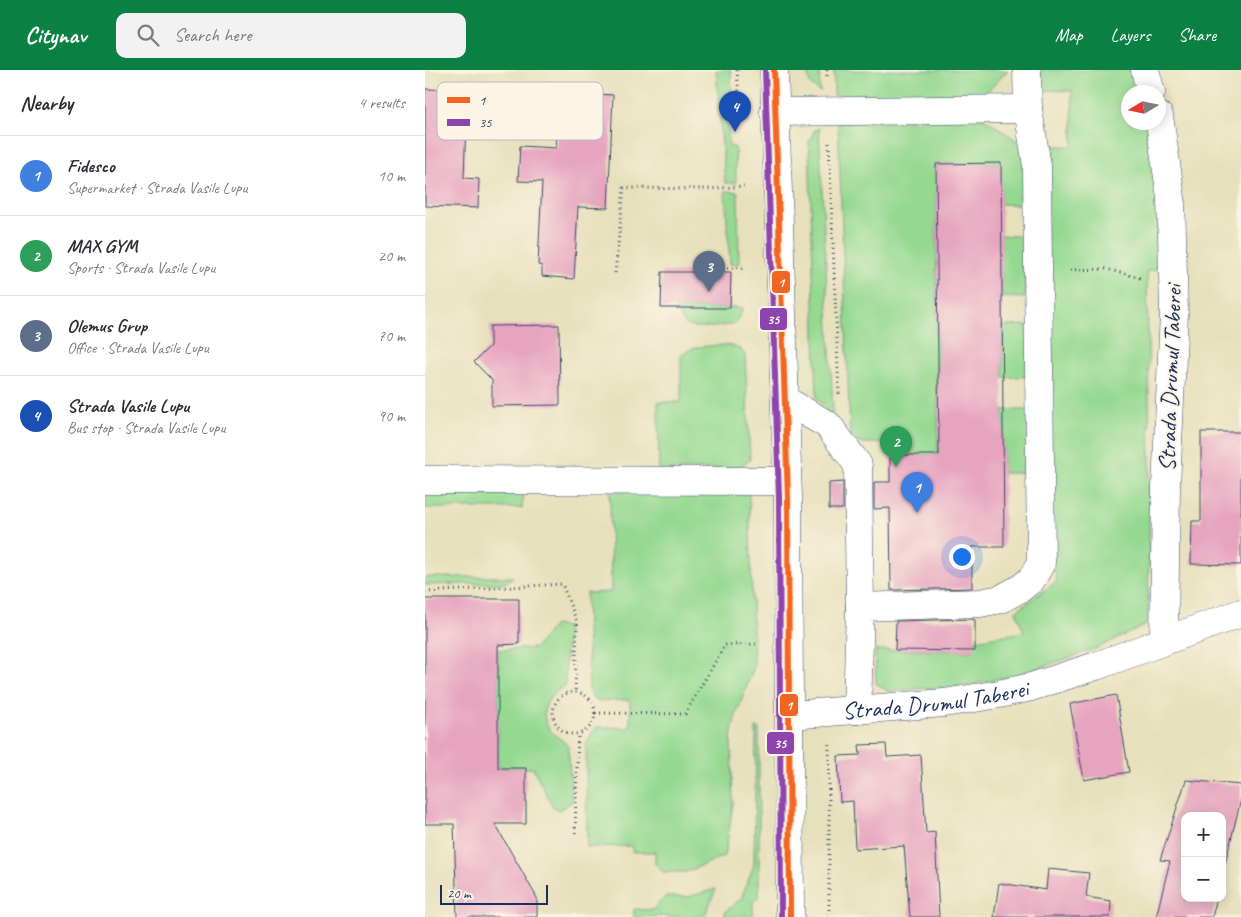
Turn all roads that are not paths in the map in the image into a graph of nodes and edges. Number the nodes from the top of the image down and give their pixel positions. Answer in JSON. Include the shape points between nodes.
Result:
{"nodes":[{"id":1,"x":773,"y":70,"type":"edge"},
{"id":2,"x":1027,"y":70,"type":"edge"},
{"id":3,"x":1145,"y":70,"type":"edge"},
{"id":4,"x":1149,"y":85,"type":"edge"},
{"id":5,"x":1029,"y":109,"type":"junction"},
{"id":6,"x":774,"y":112,"type":"junction"},
{"id":7,"x":1161,"y":130,"type":"edge"},
{"id":8,"x":785,"y":400,"type":"junction"},
{"id":9,"x":425,"y":480,"type":"edge"},
{"id":10,"x":787,"y":481,"type":"junction"},
{"id":11,"x":860,"y":607,"type":"junction"},
{"id":12,"x":1241,"y":613,"type":"edge"},
{"id":13,"x":1164,"y":641,"type":"junction"},
{"id":14,"x":857,"y":710,"type":"junction"},
{"id":15,"x":789,"y":715,"type":"junction"},
{"id":16,"x":789,"y":917,"type":"edge"}],
"edges":[{"from":1,"to":6,"type":"street"},
{"from":2,"to":5,"type":"street"},
{"from":3,"to":4,"type":"street"},
{"from":5,"to":6,"type":"street"},
{"from":5,"to":11,"type":"street","via":[[1037,166],[1041,563],[1032,579],[1001,599],[980,603]]},
{"from":6,"to":8,"type":"street"},
{"from":7,"to":13,"type":"street","name":"Strada Drumul Taberei","via":[[1171,198],[1174,313],[1166,487]]},
{"from":8,"to":10,"type":"street"},
{"from":8,"to":11,"type":"street","via":[[828,425],[858,465]]},
{"from":9,"to":10,"type":"street"},
{"from":10,"to":15,"type":"street"},
{"from":11,"to":14,"type":"street"},
{"from":12,"to":13,"type":"street","name":"Strada Drumul Taberei"},
{"from":13,"to":14,"type":"street","name":"Strada Drumul Taberei","via":[[1041,684],[999,694],[944,703]]},
{"from":14,"to":15,"type":"street","name":"Strada Drumul Taberei"},
{"from":15,"to":16,"type":"street"}]}
